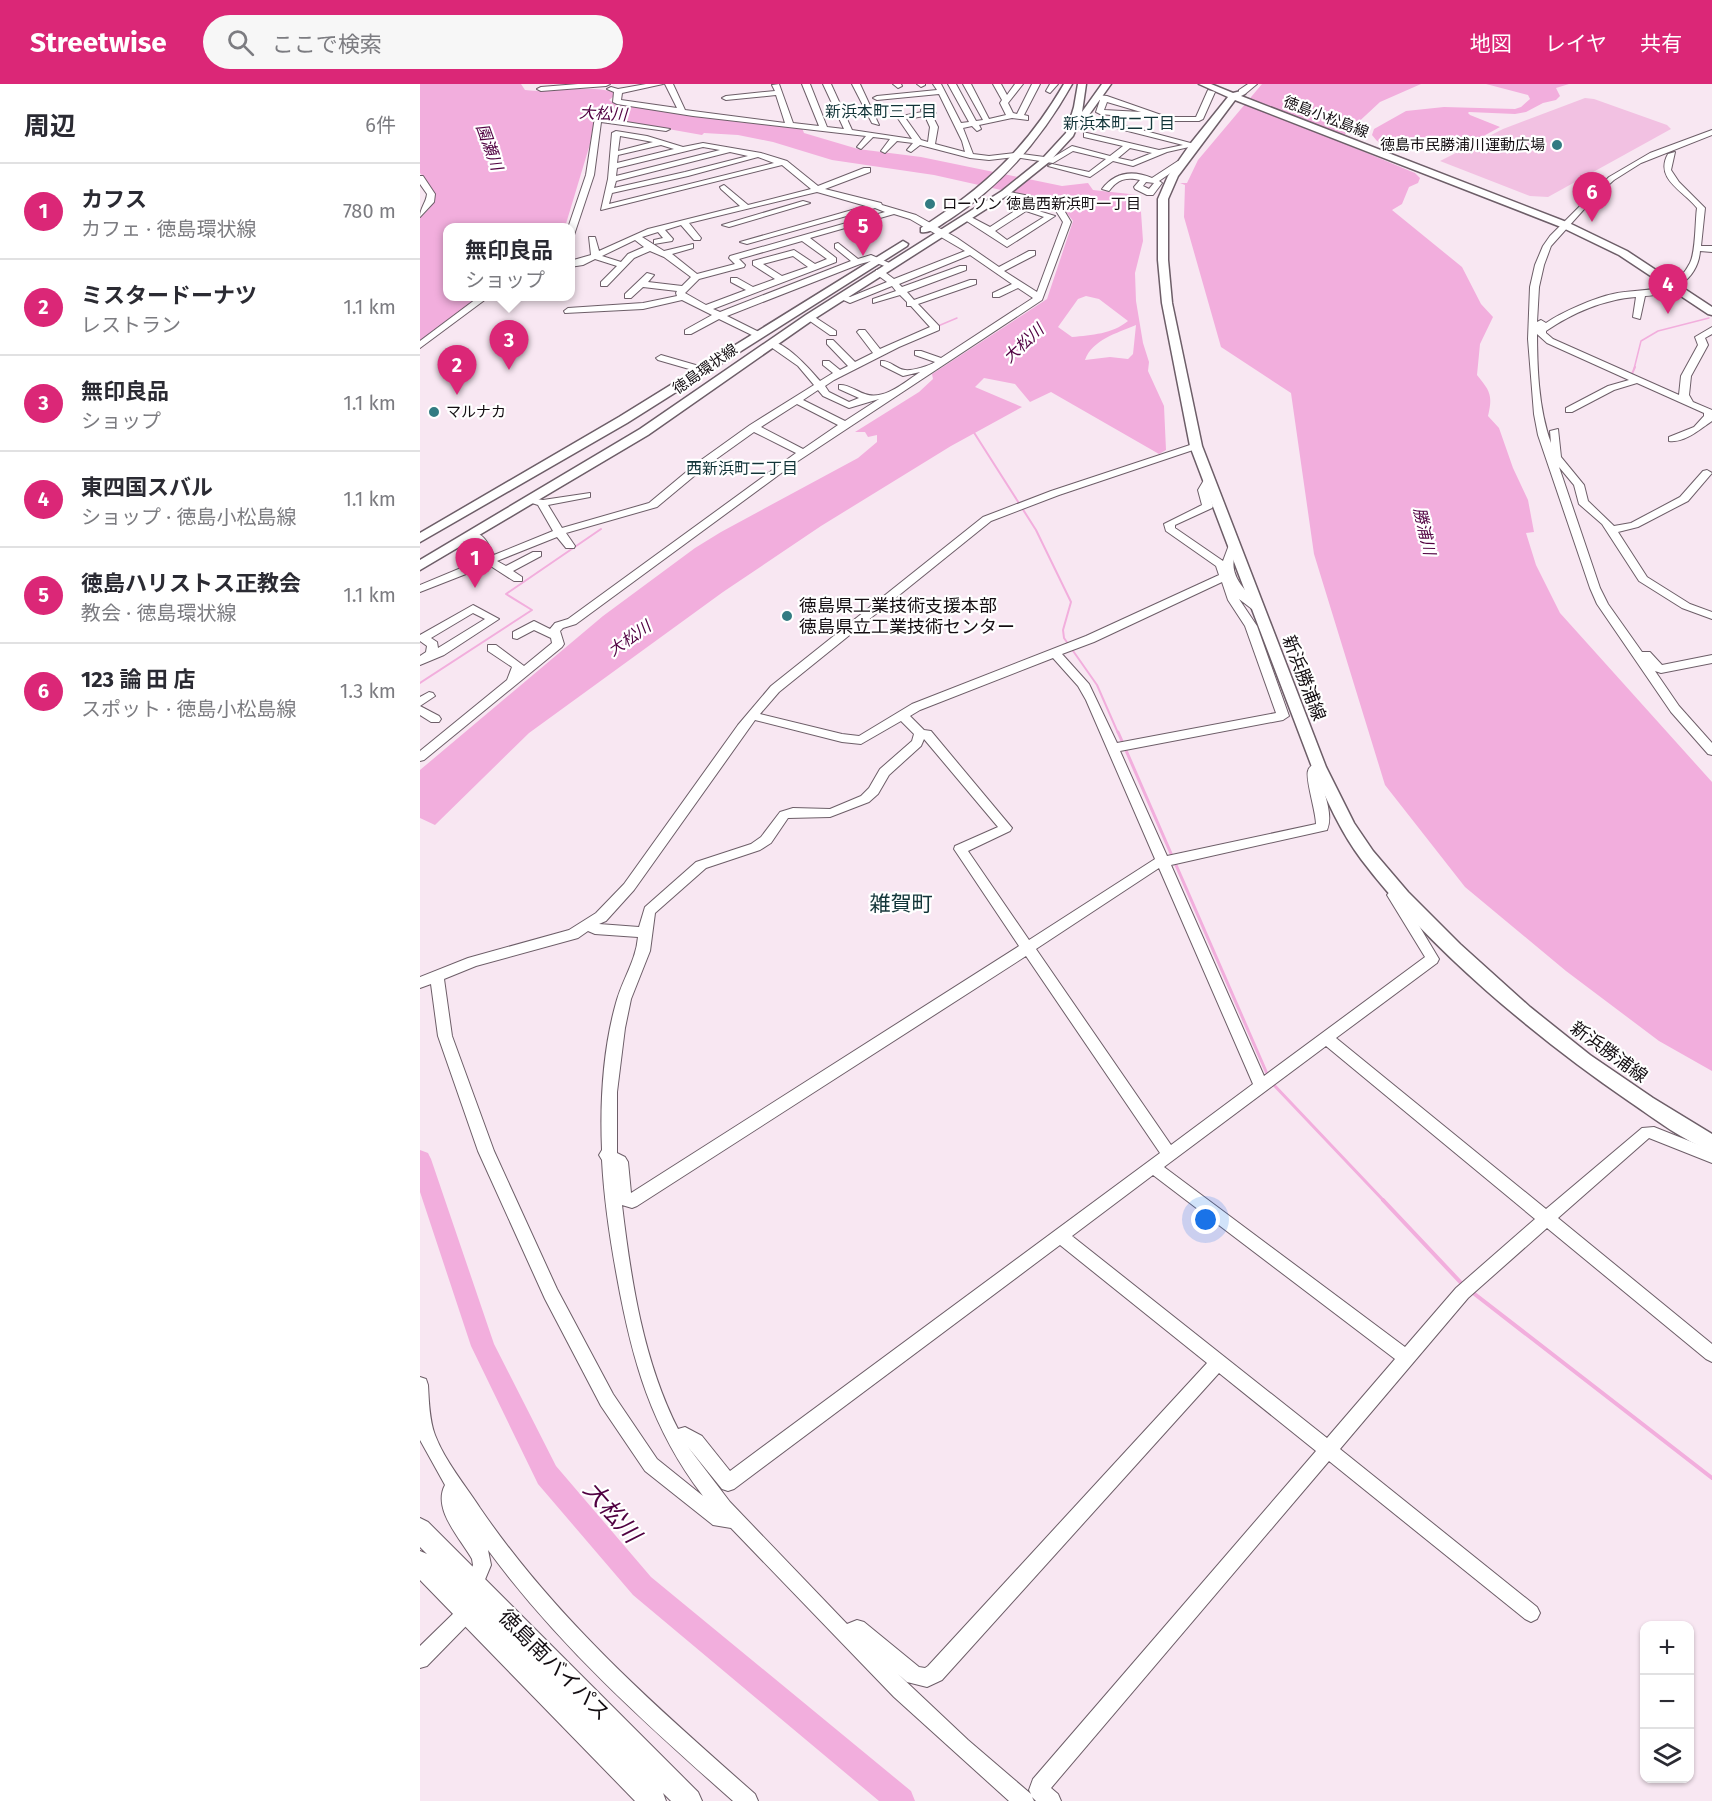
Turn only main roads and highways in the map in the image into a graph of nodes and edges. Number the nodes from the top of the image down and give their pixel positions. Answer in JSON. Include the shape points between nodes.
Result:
{"nodes":[{"id":1,"x":1068,"y":84,"type":"edge"},
{"id":2,"x":1082,"y":84,"type":"edge"},
{"id":3,"x":1107,"y":84,"type":"edge"},
{"id":4,"x":1203,"y":84,"type":"edge"},
{"id":5,"x":1220,"y":84,"type":"edge"},
{"id":6,"x":1242,"y":96,"type":"junction"},
{"id":7,"x":1070,"y":134,"type":"junction"},
{"id":8,"x":878,"y":266,"type":"junction"},
{"id":9,"x":1712,"y":312,"type":"edge"},
{"id":10,"x":703,"y":370,"type":"junction"},
{"id":11,"x":723,"y":376,"type":"junction"},
{"id":12,"x":420,"y":538,"type":"edge"},
{"id":13,"x":420,"y":566,"type":"edge"},
{"id":14,"x":1712,"y":1143,"type":"edge"},
{"id":15,"x":420,"y":1530,"type":"edge"},
{"id":16,"x":420,"y":1563,"type":"edge"},
{"id":17,"x":653,"y":1801,"type":"edge"},
{"id":18,"x":689,"y":1801,"type":"edge"}],
"edges":[{"from":1,"to":8,"type":"main road","name":"徳島環状線","via":[[1040,132],[1020,156],[985,188]]},
{"from":2,"to":7,"type":"main road","name":"徳島環状線"},
{"from":3,"to":7,"type":"main road"},
{"from":4,"to":6,"type":"main road","name":"徳島小松島線"},
{"from":5,"to":6,"type":"main road","name":"徳島小松島線"},
{"from":6,"to":9,"type":"main road","name":"徳島小松島線","via":[[1553,218],[1606,244]]},
{"from":6,"to":14,"type":"main road","name":"新浜勝浦線","via":[[1181,163],[1156,181],[1163,199],[1162,260],[1196,446],[1319,767],[1366,854],[1442,937],[1562,1044],[1617,1084]]},
{"from":7,"to":8,"type":"main road","name":"徳島環状線","via":[[1051,162],[890,265]]},
{"from":8,"to":10,"type":"main road","name":"徳島環状線"},
{"from":8,"to":11,"type":"main road","name":"徳島環状線","via":[[842,296]]},
{"from":10,"to":11,"type":"main road"},
{"from":10,"to":12,"type":"main road","name":"徳島環状線"},
{"from":11,"to":13,"type":"main road","name":"徳島環状線","via":[[538,502]]},
{"from":15,"to":18,"type":"highway","name":"徳島南バイパス"},
{"from":16,"to":17,"type":"highway","name":"徳島南バイパス"}]}
